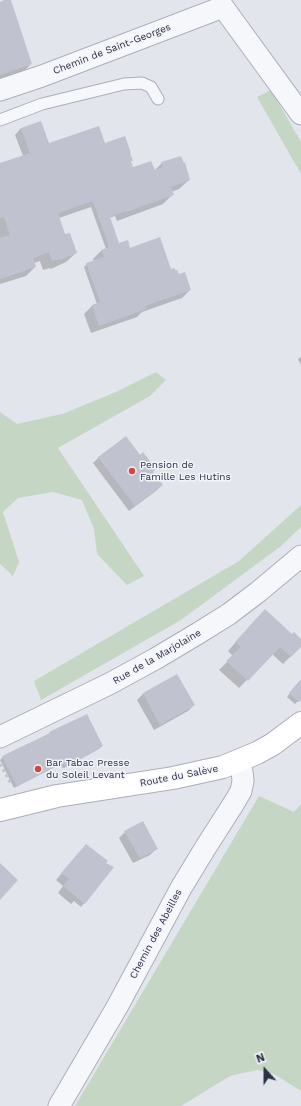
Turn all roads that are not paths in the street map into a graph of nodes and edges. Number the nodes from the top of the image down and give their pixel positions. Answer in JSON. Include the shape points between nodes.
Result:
{"nodes":[{"id":1,"x":224,"y":3,"type":"edge"},
{"id":2,"x":0,"y":90,"type":"edge"},
{"id":3,"x":158,"y":99,"type":"dead end"},
{"id":4,"x":301,"y":114,"type":"edge"},
{"id":5,"x":0,"y":120,"type":"edge"},
{"id":6,"x":301,"y":556,"type":"edge"},
{"id":7,"x":301,"y":722,"type":"edge"},
{"id":8,"x":0,"y":737,"type":"edge"},
{"id":9,"x":239,"y":761,"type":"junction"},
{"id":10,"x":0,"y":810,"type":"edge"},
{"id":11,"x":59,"y":1106,"type":"edge"}],
"edges":[{"from":1,"to":2,"type":"street","name":"Chemin de Saint-Georges","via":[[42,76]]},
{"from":1,"to":4,"type":"street"},
{"from":3,"to":5,"type":"lane","via":[[151,87],[142,83],[124,84],[42,104]]},
{"from":6,"to":8,"type":"street","name":"Rue de la Marjolaine","via":[[229,614],[198,634],[111,683]]},
{"from":7,"to":9,"type":"main road","name":"Route du Salève","via":[[273,744]]},
{"from":9,"to":10,"type":"main road","name":"Route du Salève","via":[[207,771],[57,796]]},
{"from":9,"to":11,"type":"street","name":"Chemin des Abeilles","via":[[243,781],[241,791],[181,888],[117,1007]]}]}
